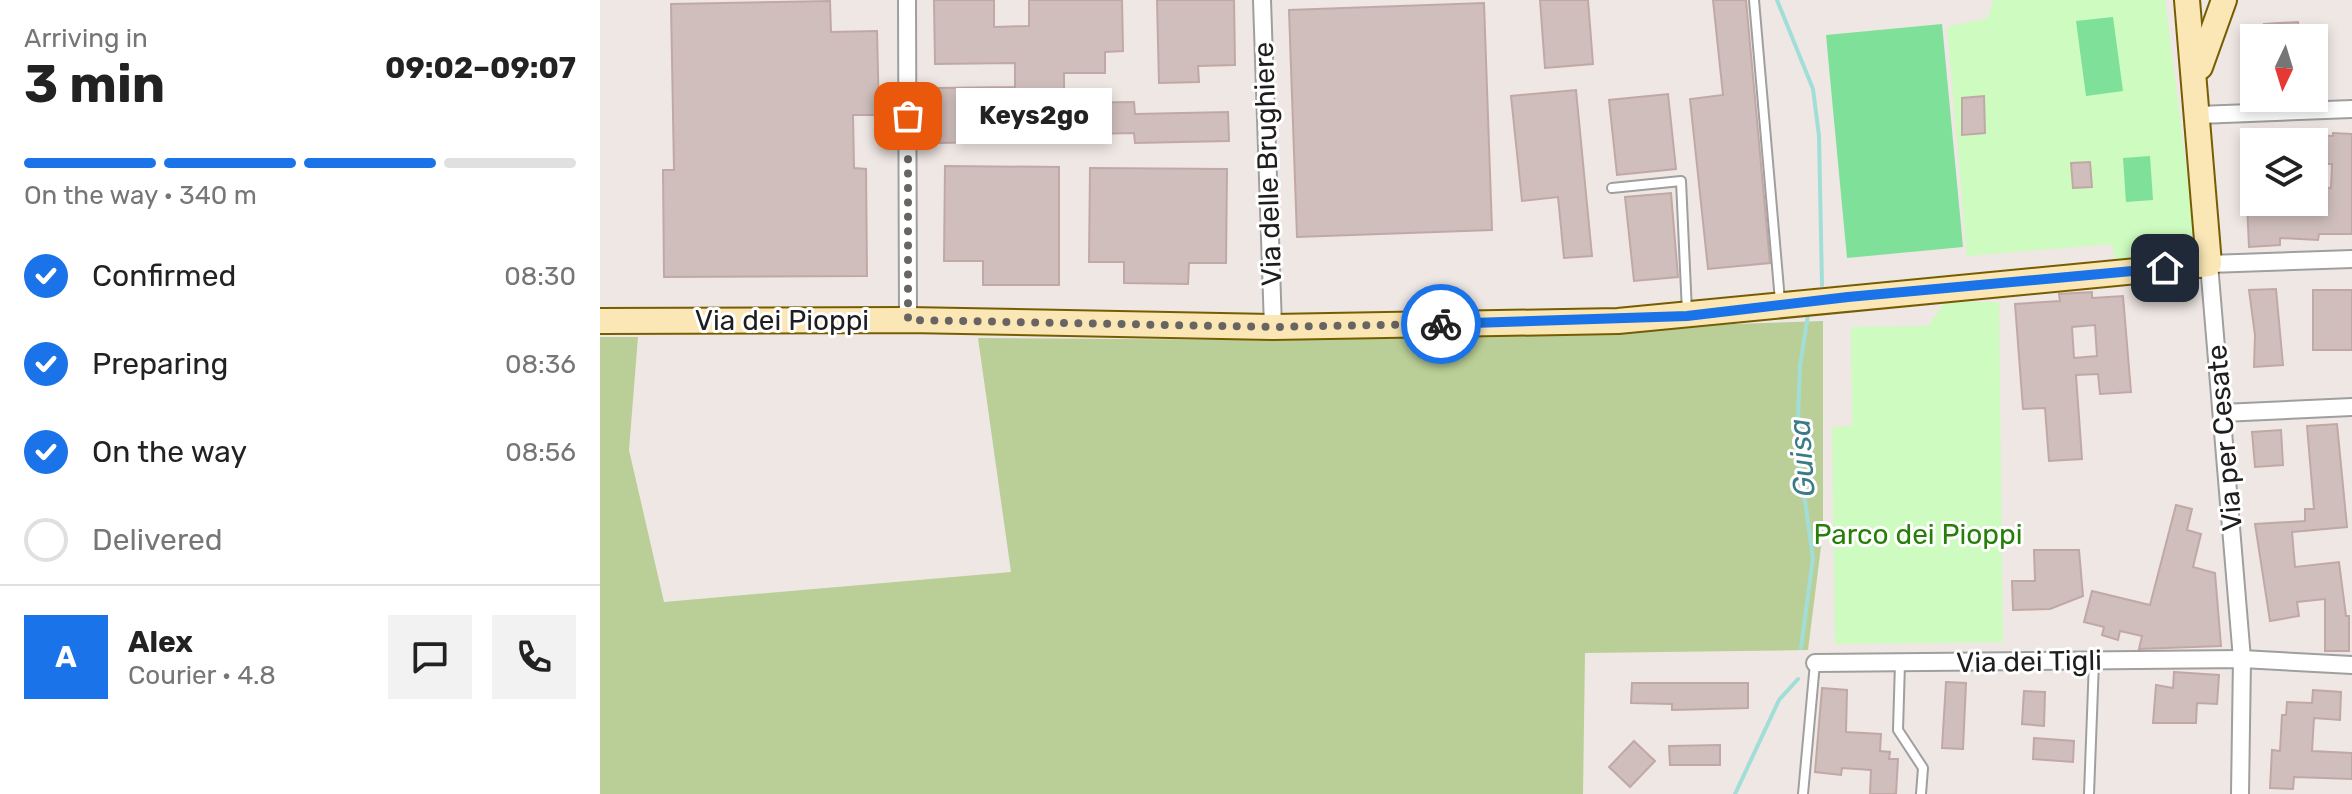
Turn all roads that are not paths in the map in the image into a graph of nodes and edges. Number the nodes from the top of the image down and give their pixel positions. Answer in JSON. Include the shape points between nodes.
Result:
{"nodes":[{"id":1,"x":907,"y":0,"type":"edge"},
{"id":2,"x":1262,"y":0,"type":"edge"},
{"id":3,"x":1754,"y":0,"type":"edge"},
{"id":4,"x":2187,"y":0,"type":"edge"},
{"id":5,"x":2224,"y":0,"type":"edge"},
{"id":6,"x":2197,"y":81,"type":"junction"},
{"id":7,"x":2352,"y":109,"type":"edge"},
{"id":8,"x":2199,"y":115,"type":"junction"},
{"id":9,"x":1612,"y":188,"type":"dead end"},
{"id":10,"x":2352,"y":259,"type":"edge"},
{"id":11,"x":2209,"y":264,"type":"junction"},
{"id":12,"x":1780,"y":306,"type":"junction"},
{"id":13,"x":1687,"y":316,"type":"junction"},
{"id":14,"x":908,"y":320,"type":"junction"},
{"id":15,"x":600,"y":321,"type":"edge"},
{"id":16,"x":1273,"y":327,"type":"junction"},
{"id":17,"x":2352,"y":407,"type":"edge"},
{"id":18,"x":2222,"y":413,"type":"junction"},
{"id":19,"x":2242,"y":659,"type":"junction"},
{"id":20,"x":2094,"y":661,"type":"junction"},
{"id":21,"x":1815,"y":663,"type":"joint"},
{"id":22,"x":1900,"y":663,"type":"junction"},
{"id":23,"x":2352,"y":665,"type":"edge"},
{"id":24,"x":1803,"y":794,"type":"edge"},
{"id":25,"x":1921,"y":794,"type":"edge"},
{"id":26,"x":2089,"y":794,"type":"edge"},
{"id":27,"x":2240,"y":794,"type":"edge"}],
"edges":[{"from":1,"to":14,"type":"street"},
{"from":2,"to":16,"type":"street","name":"Via delle Brughiere"},
{"from":3,"to":12,"type":"lane"},
{"from":4,"to":6,"type":"street","name":"Via per Cesate"},
{"from":5,"to":6,"type":"street","name":"Via per Cesate"},
{"from":6,"to":8,"type":"street","name":"Via per Cesate"},
{"from":7,"to":8,"type":"street"},
{"from":8,"to":11,"type":"street","name":"Via per Cesate"},
{"from":9,"to":13,"type":"lane","via":[[1681,181]]},
{"from":10,"to":11,"type":"street"},
{"from":11,"to":12,"type":"street","name":"Via dei Pioppi"},
{"from":11,"to":18,"type":"street","name":"Via per Cesate"},
{"from":12,"to":13,"type":"street","name":"Via dei Pioppi"},
{"from":13,"to":16,"type":"street","name":"Via dei Pioppi"},
{"from":14,"to":15,"type":"street","name":"Via dei Pioppi"},
{"from":14,"to":16,"type":"street","name":"Via dei Pioppi"},
{"from":17,"to":18,"type":"street"},
{"from":18,"to":19,"type":"street","name":"Via per Cesate"},
{"from":19,"to":20,"type":"street","name":"Via dei Tigli"},
{"from":19,"to":23,"type":"street","name":"Via dei Tigli"},
{"from":19,"to":27,"type":"street","name":"Via per Cesate"},
{"from":20,"to":22,"type":"street","name":"Via dei Tigli"},
{"from":20,"to":26,"type":"lane"},
{"from":21,"to":22,"type":"street","name":"Via dei Tigli"},
{"from":21,"to":24,"type":"lane"},
{"from":22,"to":25,"type":"lane","via":[[1898,730],[1923,768]]}]}
